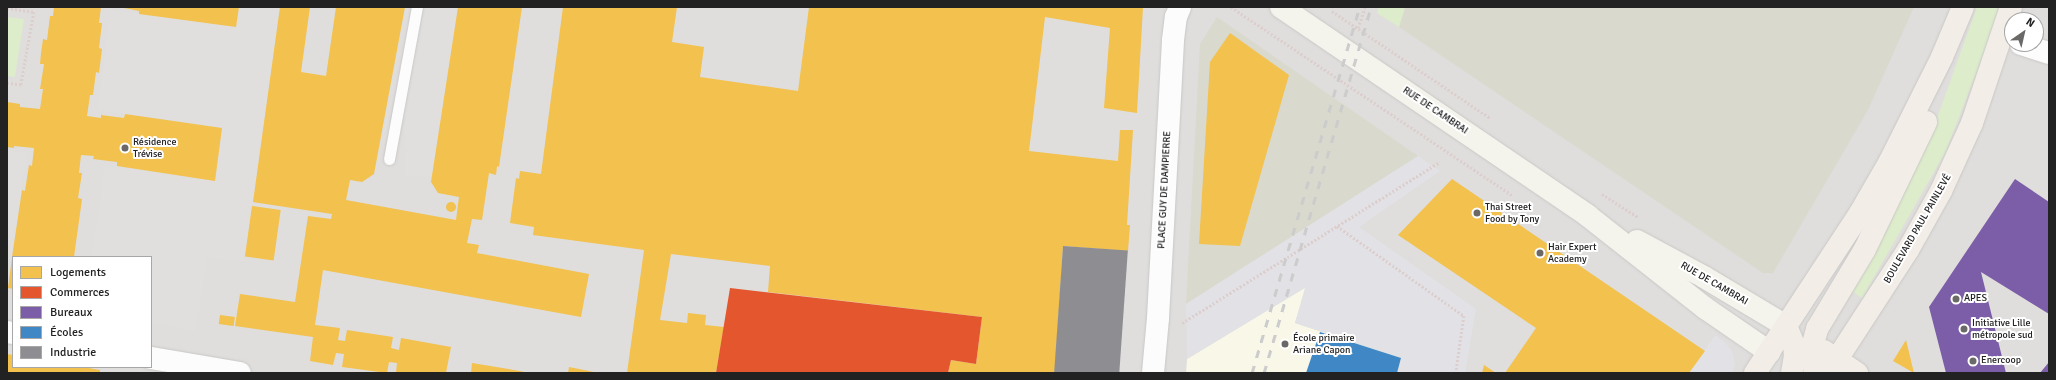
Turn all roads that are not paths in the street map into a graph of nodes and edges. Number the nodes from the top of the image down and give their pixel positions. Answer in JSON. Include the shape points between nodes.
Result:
{"nodes":[{"id":1,"x":417,"y":7,"type":"edge"},
{"id":2,"x":1180,"y":7,"type":"edge"},
{"id":3,"x":1281,"y":7,"type":"edge"},
{"id":4,"x":1960,"y":15,"type":"edge"},
{"id":5,"x":2006,"y":52,"type":"edge"},
{"id":6,"x":389,"y":159,"type":"dead end"},
{"id":7,"x":1588,"y":216,"type":"junction"},
{"id":8,"x":1786,"y":326,"type":"junction"},
{"id":9,"x":1813,"y":344,"type":"junction"},
{"id":10,"x":1769,"y":352,"type":"junction"},
{"id":11,"x":152,"y":358,"type":"edge"},
{"id":12,"x":1832,"y":366,"type":"edge"},
{"id":13,"x":1794,"y":372,"type":"edge"},
{"id":14,"x":240,"y":373,"type":"edge"},
{"id":15,"x":1153,"y":373,"type":"edge"},
{"id":16,"x":1755,"y":373,"type":"edge"},
{"id":17,"x":1815,"y":373,"type":"edge"},
{"id":18,"x":1856,"y":373,"type":"edge"}],
"edges":[{"from":1,"to":6,"type":"lane"},
{"from":2,"to":15,"type":"street","name":"PLACE GUY DE DAMPIERRE","via":[[1173,40]]},
{"from":3,"to":7,"type":"main road","name":"RUE DE CAMBRAI"},
{"from":4,"to":8,"type":"main road","via":[[1889,163]]},
{"from":4,"to":9,"type":"main road","via":[[1942,79],[1927,120],[1868,242],[1822,320]]},
{"from":5,"to":12,"type":"main road","name":"BOULEVARD PAUL PAINLEVÉ","via":[[1941,191],[1908,250]]},
{"from":7,"to":8,"type":"main road","name":"RUE DE CAMBRAI","via":[[1704,277]]},
{"from":7,"to":10,"type":"main road","name":"RUE DE CAMBRAI","via":[[1705,308]]},
{"from":8,"to":9,"type":"main road","name":"RUE DE CAMBRAI"},
{"from":8,"to":10,"type":"main road"},
{"from":8,"to":13,"type":"main road","via":[[1794,345]]},
{"from":9,"to":12,"type":"main road","name":"RUE DE CAMBRAI"},
{"from":9,"to":17,"type":"main road"},
{"from":10,"to":13,"type":"main road","name":"RUE DE CAMBRAI"},
{"from":10,"to":16,"type":"main road"},
{"from":11,"to":14,"type":"street"},
{"from":12,"to":18,"type":"main road","name":"RUE DE CAMBRAI"}]}
